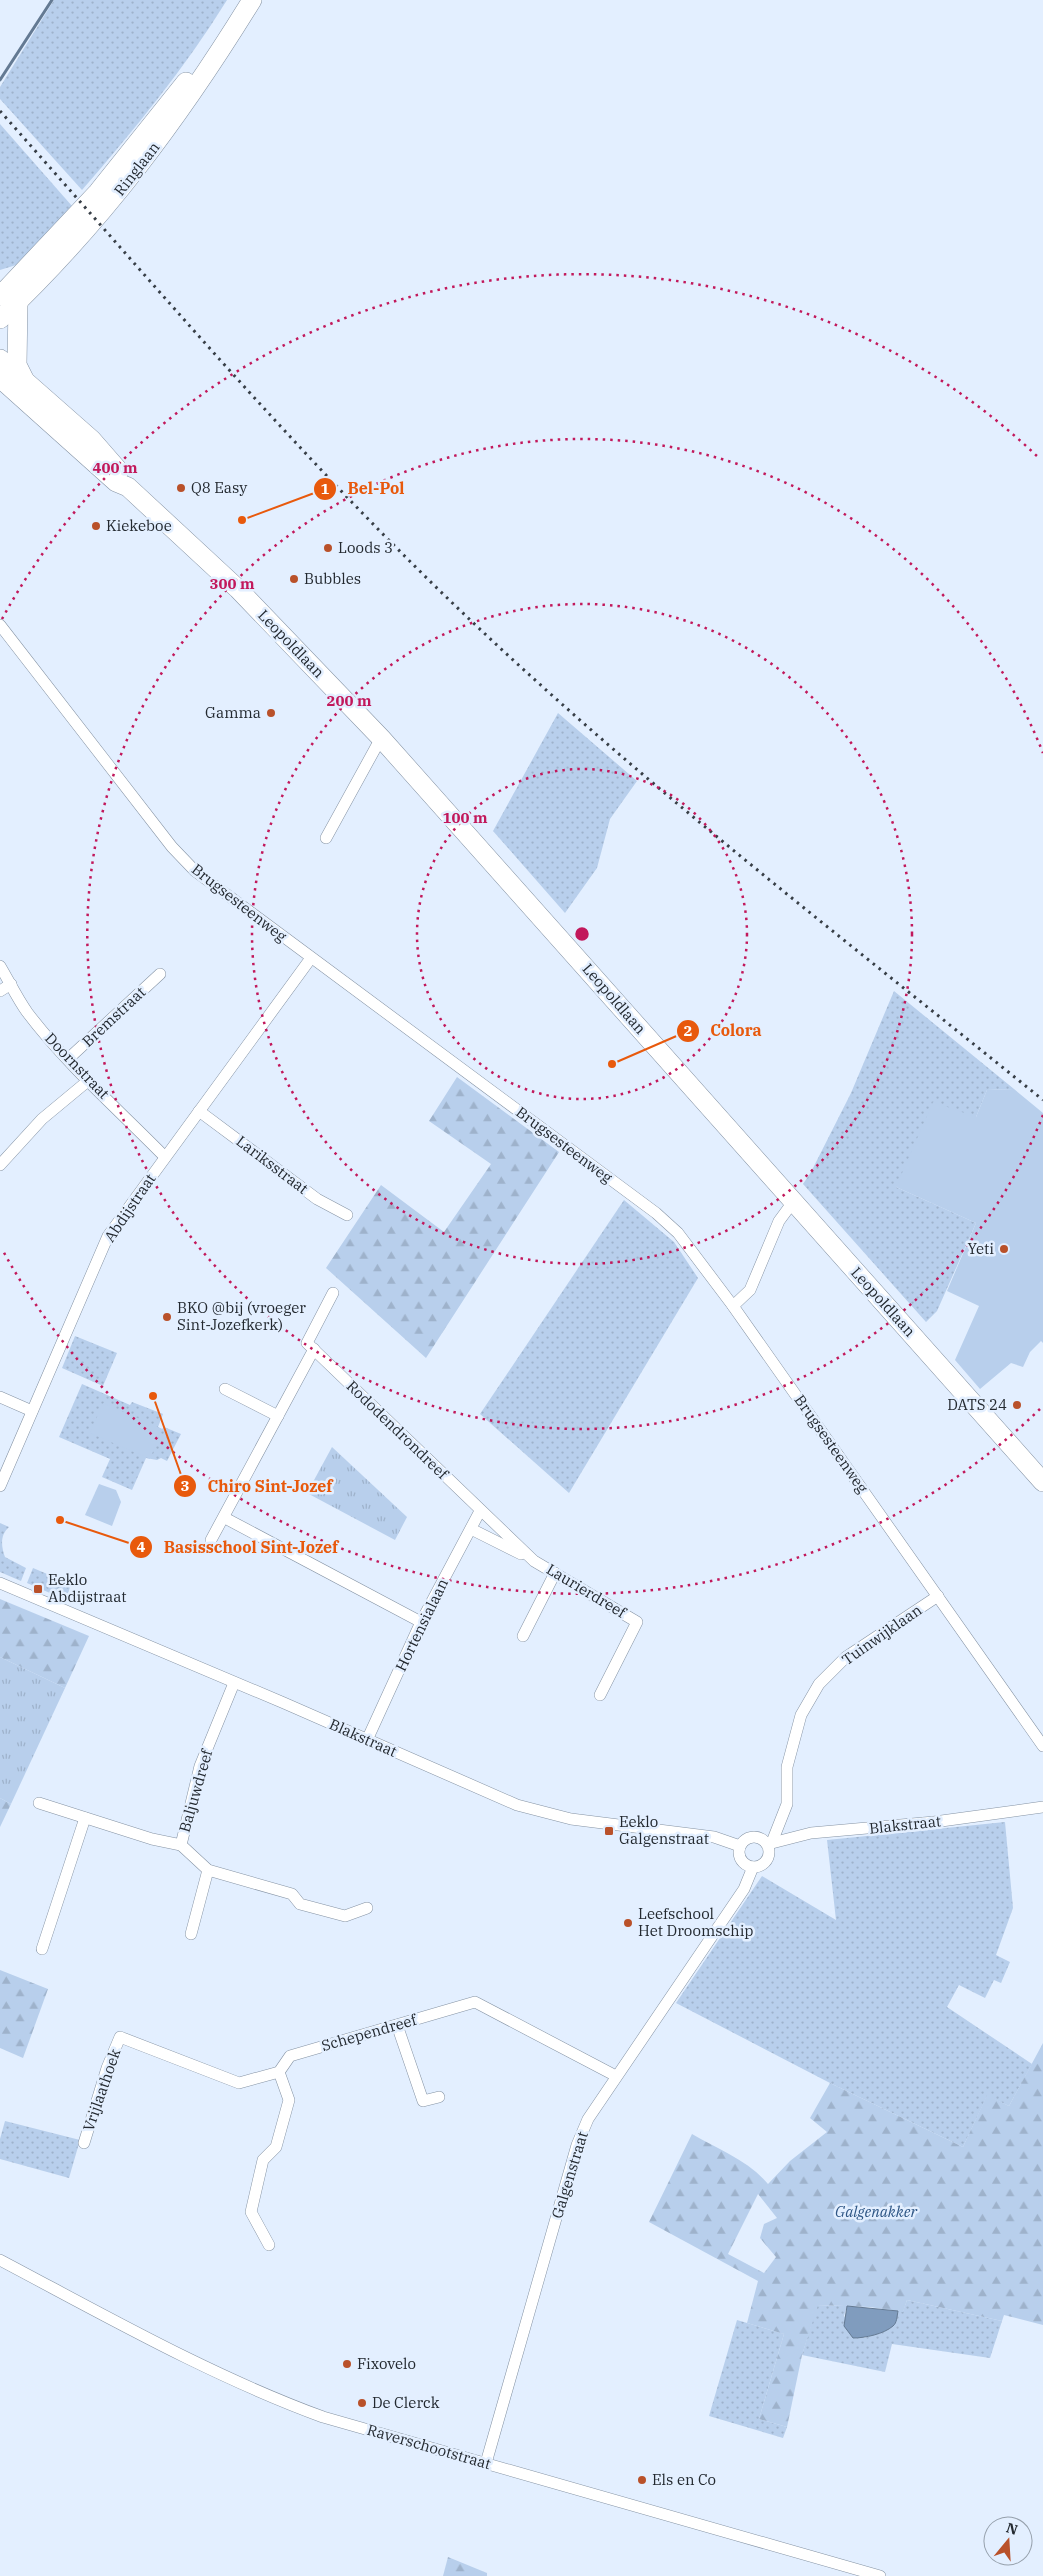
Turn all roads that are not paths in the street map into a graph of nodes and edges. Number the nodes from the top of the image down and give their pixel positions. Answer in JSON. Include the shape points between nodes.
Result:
{"nodes":[{"id":1,"x":238,"y":0,"type":"edge"},
{"id":2,"x":252,"y":0,"type":"edge"},
{"id":3,"x":38,"y":257,"type":"junction"},
{"id":4,"x":0,"y":280,"type":"edge"},
{"id":5,"x":9,"y":299,"type":"edge"},
{"id":6,"x":0,"y":319,"type":"edge"},
{"id":7,"x":0,"y":359,"type":"edge"},
{"id":8,"x":0,"y":378,"type":"edge"},
{"id":9,"x":25,"y":380,"type":"junction"},
{"id":10,"x":128,"y":487,"type":"junction"},
{"id":11,"x":0,"y":625,"type":"edge"},
{"id":12,"x":381,"y":738,"type":"junction"},
{"id":13,"x":326,"y":838,"type":"dead end"},
{"id":14,"x":311,"y":958,"type":"junction"},
{"id":15,"x":0,"y":966,"type":"edge"},
{"id":16,"x":160,"y":974,"type":"dead end"},
{"id":17,"x":11,"y":984,"type":"junction"},
{"id":18,"x":0,"y":992,"type":"edge"},
{"id":19,"x":68,"y":1059,"type":"junction"},
{"id":20,"x":89,"y":1080,"type":"junction"},
{"id":21,"x":199,"y":1111,"type":"junction"},
{"id":22,"x":165,"y":1157,"type":"junction"},
{"id":23,"x":0,"y":1165,"type":"edge"},
{"id":24,"x":793,"y":1202,"type":"junction"},
{"id":25,"x":347,"y":1215,"type":"dead end"},
{"id":26,"x":333,"y":1293,"type":"dead end"},
{"id":27,"x":733,"y":1306,"type":"junction"},
{"id":28,"x":314,"y":1349,"type":"junction"},
{"id":29,"x":225,"y":1389,"type":"dead end"},
{"id":30,"x":0,"y":1397,"type":"edge"},
{"id":31,"x":32,"y":1411,"type":"junction"},
{"id":32,"x":278,"y":1416,"type":"junction"},
{"id":33,"x":1043,"y":1482,"type":"edge"},
{"id":34,"x":0,"y":1486,"type":"edge"},
{"id":35,"x":480,"y":1511,"type":"junction"},
{"id":36,"x":225,"y":1518,"type":"junction"},
{"id":37,"x":471,"y":1529,"type":"junction"},
{"id":38,"x":211,"y":1540,"type":"dead end"},
{"id":39,"x":534,"y":1561,"type":"junction"},
{"id":40,"x":555,"y":1573,"type":"junction"},
{"id":41,"x":0,"y":1583,"type":"edge"},
{"id":42,"x":938,"y":1596,"type":"junction"},
{"id":43,"x":421,"y":1622,"type":"junction"},
{"id":44,"x":523,"y":1636,"type":"dead end"},
{"id":45,"x":234,"y":1683,"type":"junction"},
{"id":46,"x":600,"y":1696,"type":"dead end"},
{"id":47,"x":367,"y":1740,"type":"junction"},
{"id":48,"x":1043,"y":1746,"type":"edge"},
{"id":49,"x":39,"y":1803,"type":"dead end"},
{"id":50,"x":1043,"y":1808,"type":"edge"},
{"id":51,"x":85,"y":1818,"type":"junction"},
{"id":52,"x":770,"y":1843,"type":"junction"},
{"id":53,"x":181,"y":1844,"type":"junction"},
{"id":54,"x":740,"y":1846,"type":"junction"},
{"id":55,"x":753,"y":1867,"type":"junction"},
{"id":56,"x":208,"y":1870,"type":"junction"},
{"id":57,"x":367,"y":1908,"type":"dead end"},
{"id":58,"x":191,"y":1934,"type":"dead end"},
{"id":59,"x":42,"y":1949,"type":"dead end"},
{"id":60,"x":397,"y":2025,"type":"junction"},
{"id":61,"x":278,"y":2072,"type":"junction"},
{"id":62,"x":616,"y":2076,"type":"junction"},
{"id":63,"x":440,"y":2097,"type":"dead end"},
{"id":64,"x":84,"y":2143,"type":"dead end"},
{"id":65,"x":269,"y":2245,"type":"dead end"},
{"id":66,"x":0,"y":2260,"type":"edge"},
{"id":67,"x":486,"y":2463,"type":"junction"},
{"id":68,"x":880,"y":2576,"type":"edge"}],
"edges":[{"from":1,"to":3,"type":"main road","name":"Ringlaan","via":[[177,95],[98,192]]},
{"from":2,"to":5,"type":"main road","name":"Ringlaan","via":[[199,85],[139,168],[85,232]]},
{"from":3,"to":4,"type":"main road","via":[[28,259],[15,273]]},
{"from":3,"to":5,"type":"main road","name":"Ringlaan"},
{"from":5,"to":6,"type":"main road","name":"Ringlaan"},
{"from":5,"to":9,"type":"main road","via":[[18,365]]},
{"from":7,"to":9,"type":"main road","name":"Leopoldlaan"},
{"from":8,"to":10,"type":"main road","name":"Leopoldlaan","via":[[116,482]]},
{"from":9,"to":10,"type":"main road","name":"Leopoldlaan","via":[[92,440],[123,476]]},
{"from":10,"to":12,"type":"main road","name":"Leopoldlaan","via":[[238,589]]},
{"from":11,"to":14,"type":"street","name":"Brugsesteenweg","via":[[172,847],[210,883]]},
{"from":12,"to":13,"type":"street"},
{"from":12,"to":24,"type":"main road","name":"Leopoldlaan"},
{"from":14,"to":21,"type":"street","name":"Abdijstraat"},
{"from":14,"to":27,"type":"street","name":"Brugsesteenweg","via":[[656,1213],[678,1232]]},
{"from":15,"to":17,"type":"street","name":"Doornstraat"},
{"from":16,"to":19,"type":"street","name":"Bremstraat"},
{"from":17,"to":18,"type":"street"},
{"from":17,"to":19,"type":"street","name":"Doornstraat","via":[[26,1011]]},
{"from":19,"to":20,"type":"street","name":"Doornstraat"},
{"from":20,"to":22,"type":"street","name":"Doornstraat"},
{"from":20,"to":23,"type":"street","via":[[42,1119]]},
{"from":21,"to":22,"type":"street","name":"Abdijstraat"},
{"from":21,"to":25,"type":"street","name":"Lariksstraat","via":[[317,1199]]},
{"from":22,"to":31,"type":"street","name":"Abdijstraat","via":[[108,1236]]},
{"from":24,"to":27,"type":"street","via":[[779,1221],[750,1290]]},
{"from":24,"to":33,"type":"main road","name":"Leopoldlaan"},
{"from":26,"to":28,"type":"street","via":[[307,1343]]},
{"from":27,"to":42,"type":"street","name":"Brugsesteenweg"},
{"from":28,"to":32,"type":"street"},
{"from":28,"to":35,"type":"street","name":"Rododendrondreef"},
{"from":29,"to":32,"type":"street"},
{"from":30,"to":31,"type":"street"},
{"from":31,"to":34,"type":"street","name":"Abdijstraat"},
{"from":32,"to":36,"type":"street"},
{"from":35,"to":37,"type":"street","name":"Hortensialaan"},
{"from":35,"to":39,"type":"street","name":"Laurierdreef"},
{"from":36,"to":38,"type":"street"},
{"from":36,"to":43,"type":"street"},
{"from":37,"to":39,"type":"street","name":"Laurierdreef"},
{"from":37,"to":43,"type":"street","name":"Hortensialaan"},
{"from":39,"to":40,"type":"street","name":"Laurierdreef"},
{"from":40,"to":44,"type":"street"},
{"from":40,"to":46,"type":"street","name":"Laurierdreef","via":[[637,1622]]},
{"from":41,"to":45,"type":"street","name":"Blakstraat"},
{"from":42,"to":48,"type":"street","name":"Brugsesteenweg"},
{"from":42,"to":52,"type":"street","name":"Tuinwijklaan","via":[[846,1657],[819,1684],[801,1715],[787,1767],[785,1811]]},
{"from":43,"to":47,"type":"street","name":"Hortensialaan"},
{"from":45,"to":47,"type":"street","name":"Blakstraat"},
{"from":45,"to":53,"type":"street","name":"Baljuwdreef","via":[[200,1766]]},
{"from":47,"to":54,"type":"street","name":"Blakstraat","via":[[517,1805],[571,1819],[714,1837]]},
{"from":49,"to":51,"type":"street","name":"Baljuwdreef"},
{"from":50,"to":52,"type":"street","name":"Blakstraat","via":[[811,1834]]},
{"from":51,"to":53,"type":"street","name":"Baljuwdreef","via":[[152,1839]]},
{"from":51,"to":59,"type":"street"},
{"from":52,"to":54,"type":"street","via":[[753,1837]]},
{"from":52,"to":55,"type":"street","via":[[767,1860],[759,1867]]},
{"from":53,"to":56,"type":"street"},
{"from":54,"to":55,"type":"street","via":[[740,1858]]},
{"from":55,"to":62,"type":"street","name":"Galgenstraat","via":[[744,1889]]},
{"from":56,"to":57,"type":"street","via":[[292,1894],[300,1904],[345,1916]]},
{"from":56,"to":58,"type":"street"},
{"from":60,"to":61,"type":"street","name":"Schependreef","via":[[290,2056]]},
{"from":60,"to":62,"type":"street","name":"Schependreef","via":[[475,2002]]},
{"from":60,"to":63,"type":"street","via":[[423,2101]]},
{"from":61,"to":64,"type":"street","name":"Vrijlaathoek","via":[[239,2082],[120,2037]]},
{"from":61,"to":65,"type":"street","via":[[289,2100],[276,2147],[263,2160],[251,2212]]},
{"from":62,"to":67,"type":"street","name":"Galgenstraat","via":[[588,2119],[577,2145]]},
{"from":66,"to":67,"type":"street","name":"Raverschootstraat","via":[[264,2396],[323,2417]]},
{"from":67,"to":68,"type":"street","name":"Raverschootstraat"}]}
